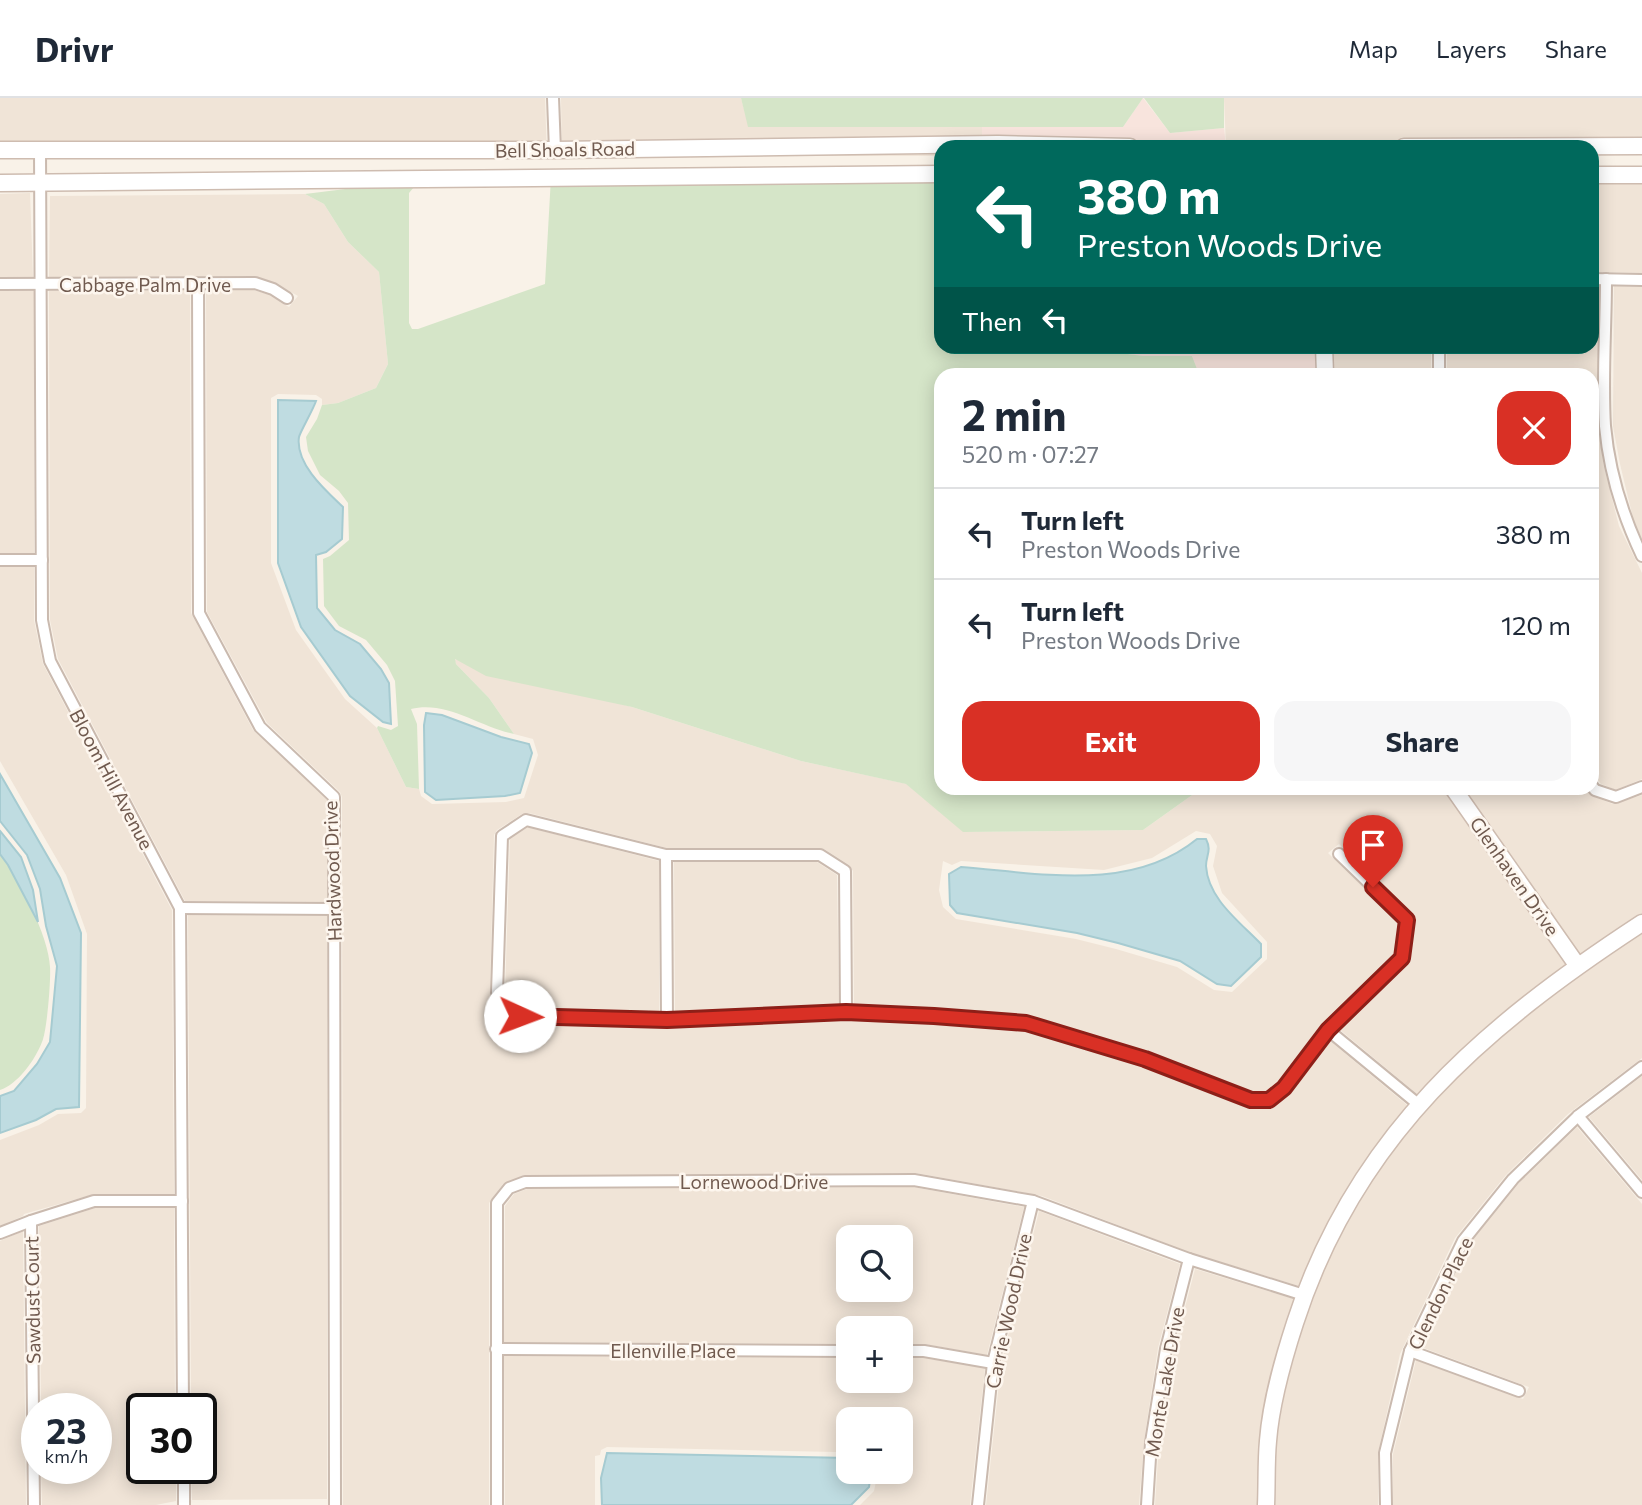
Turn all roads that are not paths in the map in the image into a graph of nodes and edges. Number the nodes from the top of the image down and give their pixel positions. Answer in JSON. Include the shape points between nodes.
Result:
{"nodes":[{"id":1,"x":553,"y":98,"type":"edge"},
{"id":2,"x":934,"y":144,"type":"edge"},
{"id":3,"x":1599,"y":146,"type":"edge"},
{"id":4,"x":1642,"y":146,"type":"edge"},
{"id":5,"x":40,"y":149,"type":"junction"},
{"id":6,"x":0,"y":150,"type":"edge"},
{"id":7,"x":555,"y":150,"type":"junction"},
{"id":8,"x":934,"y":174,"type":"edge"},
{"id":9,"x":1599,"y":175,"type":"edge"},
{"id":10,"x":1642,"y":175,"type":"edge"},
{"id":11,"x":0,"y":183,"type":"edge"},
{"id":12,"x":40,"y":183,"type":"junction"},
{"id":13,"x":1599,"y":279,"type":"edge"},
{"id":14,"x":1606,"y":279,"type":"junction"},
{"id":15,"x":1642,"y":280,"type":"edge"},
{"id":16,"x":0,"y":284,"type":"edge"},
{"id":17,"x":41,"y":284,"type":"junction"},
{"id":18,"x":198,"y":284,"type":"junction"},
{"id":19,"x":287,"y":298,"type":"dead end"},
{"id":20,"x":1642,"y":556,"type":"edge"},
{"id":21,"x":0,"y":560,"type":"edge"},
{"id":22,"x":42,"y":560,"type":"junction"},
{"id":23,"x":1642,"y":787,"type":"edge"},
{"id":24,"x":1599,"y":791,"type":"edge"},
{"id":25,"x":1458,"y":795,"type":"edge"},
{"id":26,"x":1339,"y":854,"type":"dead end"},
{"id":27,"x":666,"y":855,"type":"junction"},
{"id":28,"x":180,"y":908,"type":"junction"},
{"id":29,"x":335,"y":909,"type":"junction"},
{"id":30,"x":1642,"y":923,"type":"edge"},
{"id":31,"x":1577,"y":965,"type":"junction"},
{"id":32,"x":846,"y":1012,"type":"junction"},
{"id":33,"x":667,"y":1020,"type":"junction"},
{"id":34,"x":1328,"y":1030,"type":"junction"},
{"id":35,"x":1642,"y":1067,"type":"edge"},
{"id":36,"x":1418,"y":1104,"type":"junction"},
{"id":37,"x":1578,"y":1116,"type":"junction"},
{"id":38,"x":1642,"y":1192,"type":"edge"},
{"id":39,"x":182,"y":1201,"type":"junction"},
{"id":40,"x":1033,"y":1201,"type":"junction"},
{"id":41,"x":31,"y":1221,"type":"junction"},
{"id":42,"x":0,"y":1233,"type":"edge"},
{"id":43,"x":1189,"y":1259,"type":"junction"},
{"id":44,"x":1304,"y":1295,"type":"junction"},
{"id":45,"x":496,"y":1349,"type":"junction"},
{"id":46,"x":1410,"y":1350,"type":"junction"},
{"id":47,"x":836,"y":1351,"type":"edge"},
{"id":48,"x":913,"y":1351,"type":"edge"},
{"id":49,"x":993,"y":1363,"type":"junction"},
{"id":50,"x":1519,"y":1391,"type":"dead end"},
{"id":51,"x":183,"y":1393,"type":"edge"},
{"id":52,"x":184,"y":1484,"type":"edge"},
{"id":53,"x":34,"y":1505,"type":"edge"},
{"id":54,"x":184,"y":1505,"type":"edge"},
{"id":55,"x":335,"y":1505,"type":"edge"},
{"id":56,"x":497,"y":1505,"type":"edge"},
{"id":57,"x":978,"y":1505,"type":"edge"},
{"id":58,"x":1147,"y":1505,"type":"edge"},
{"id":59,"x":1266,"y":1505,"type":"edge"},
{"id":60,"x":1386,"y":1505,"type":"edge"}],
"edges":[{"from":1,"to":7,"type":"street"},
{"from":2,"to":7,"type":"main road","name":"Bell Shoals Road"},
{"from":3,"to":4,"type":"main road"},
{"from":5,"to":6,"type":"main road","name":"Bell Shoals Road"},
{"from":5,"to":7,"type":"main road","name":"Bell Shoals Road"},
{"from":5,"to":12,"type":"street","name":"Bloom Hill Avenue"},
{"from":8,"to":12,"type":"main road","name":"Bell Shoals Road"},
{"from":9,"to":10,"type":"main road"},
{"from":11,"to":12,"type":"main road","name":"Bell Shoals Road"},
{"from":12,"to":17,"type":"street","name":"Bloom Hill Avenue"},
{"from":13,"to":14,"type":"street"},
{"from":14,"to":15,"type":"street"},
{"from":14,"to":20,"type":"street","via":[[1605,426],[1627,525]]},
{"from":16,"to":17,"type":"street","name":"Cabbage Palm Drive"},
{"from":17,"to":18,"type":"street","name":"Cabbage Palm Drive"},
{"from":17,"to":22,"type":"street","name":"Bloom Hill Avenue"},
{"from":18,"to":19,"type":"street","name":"Cabbage Palm Drive","via":[[255,283]]},
{"from":18,"to":29,"type":"street","name":"Hardwood Drive","via":[[199,613],[260,727],[334,797]]},
{"from":21,"to":22,"type":"street"},
{"from":22,"to":28,"type":"street","name":"Bloom Hill Avenue","via":[[42,620],[50,661]]},
{"from":23,"to":24,"type":"street","via":[[1616,797]]},
{"from":25,"to":31,"type":"main road","name":"Glenhaven Drive"},
{"from":26,"to":34,"type":"street","via":[[1407,920],[1402,958]]},
{"from":27,"to":32,"type":"street","via":[[820,855],[845,871]]},
{"from":27,"to":33,"type":"street"},
{"from":27,"to":33,"type":"street","via":[[526,820],[502,836],[498,993],[520,1016]]},
{"from":28,"to":29,"type":"street"},
{"from":28,"to":39,"type":"street","name":"Bloom Hill Avenue"},
{"from":29,"to":55,"type":"street","name":"Hardwood Drive"},
{"from":30,"to":31,"type":"main road"},
{"from":31,"to":36,"type":"main road","via":[[1487,1036]]},
{"from":32,"to":33,"type":"street"},
{"from":32,"to":34,"type":"street","via":[[1026,1023],[1145,1059],[1251,1100],[1269,1100],[1284,1088]]},
{"from":34,"to":36,"type":"street"},
{"from":35,"to":37,"type":"street","name":"Glendon Place"},
{"from":36,"to":44,"type":"main road","via":[[1360,1181]]},
{"from":37,"to":38,"type":"street"},
{"from":37,"to":46,"type":"street","name":"Glendon Place","via":[[1513,1179],[1462,1241]]},
{"from":39,"to":41,"type":"street","via":[[94,1201]]},
{"from":39,"to":51,"type":"street","name":"Bloom Hill Avenue"},
{"from":40,"to":43,"type":"street","name":"Lornewood Drive"},
{"from":40,"to":45,"type":"street","name":"Lornewood Drive","via":[[914,1180],[525,1182],[509,1188],[497,1203]]},
{"from":40,"to":49,"type":"street","name":"Carrie Wood Drive"},
{"from":41,"to":42,"type":"street"},
{"from":41,"to":53,"type":"street","name":"Sawdust Court"},
{"from":43,"to":44,"type":"street","name":"Lornewood Drive"},
{"from":43,"to":58,"type":"street","name":"Monte Lake Drive","via":[[1166,1349],[1151,1441]]},
{"from":44,"to":59,"type":"main road","via":[[1283,1362],[1268,1440]]},
{"from":45,"to":47,"type":"street","name":"Ellenville Place"},
{"from":45,"to":56,"type":"street","name":"Lornewood Drive"},
{"from":46,"to":50,"type":"street"},
{"from":46,"to":60,"type":"street","name":"Glendon Place","via":[[1385,1453]]},
{"from":48,"to":49,"type":"street"},
{"from":49,"to":57,"type":"street","name":"Carrie Wood Drive"},
{"from":52,"to":54,"type":"street"}]}
